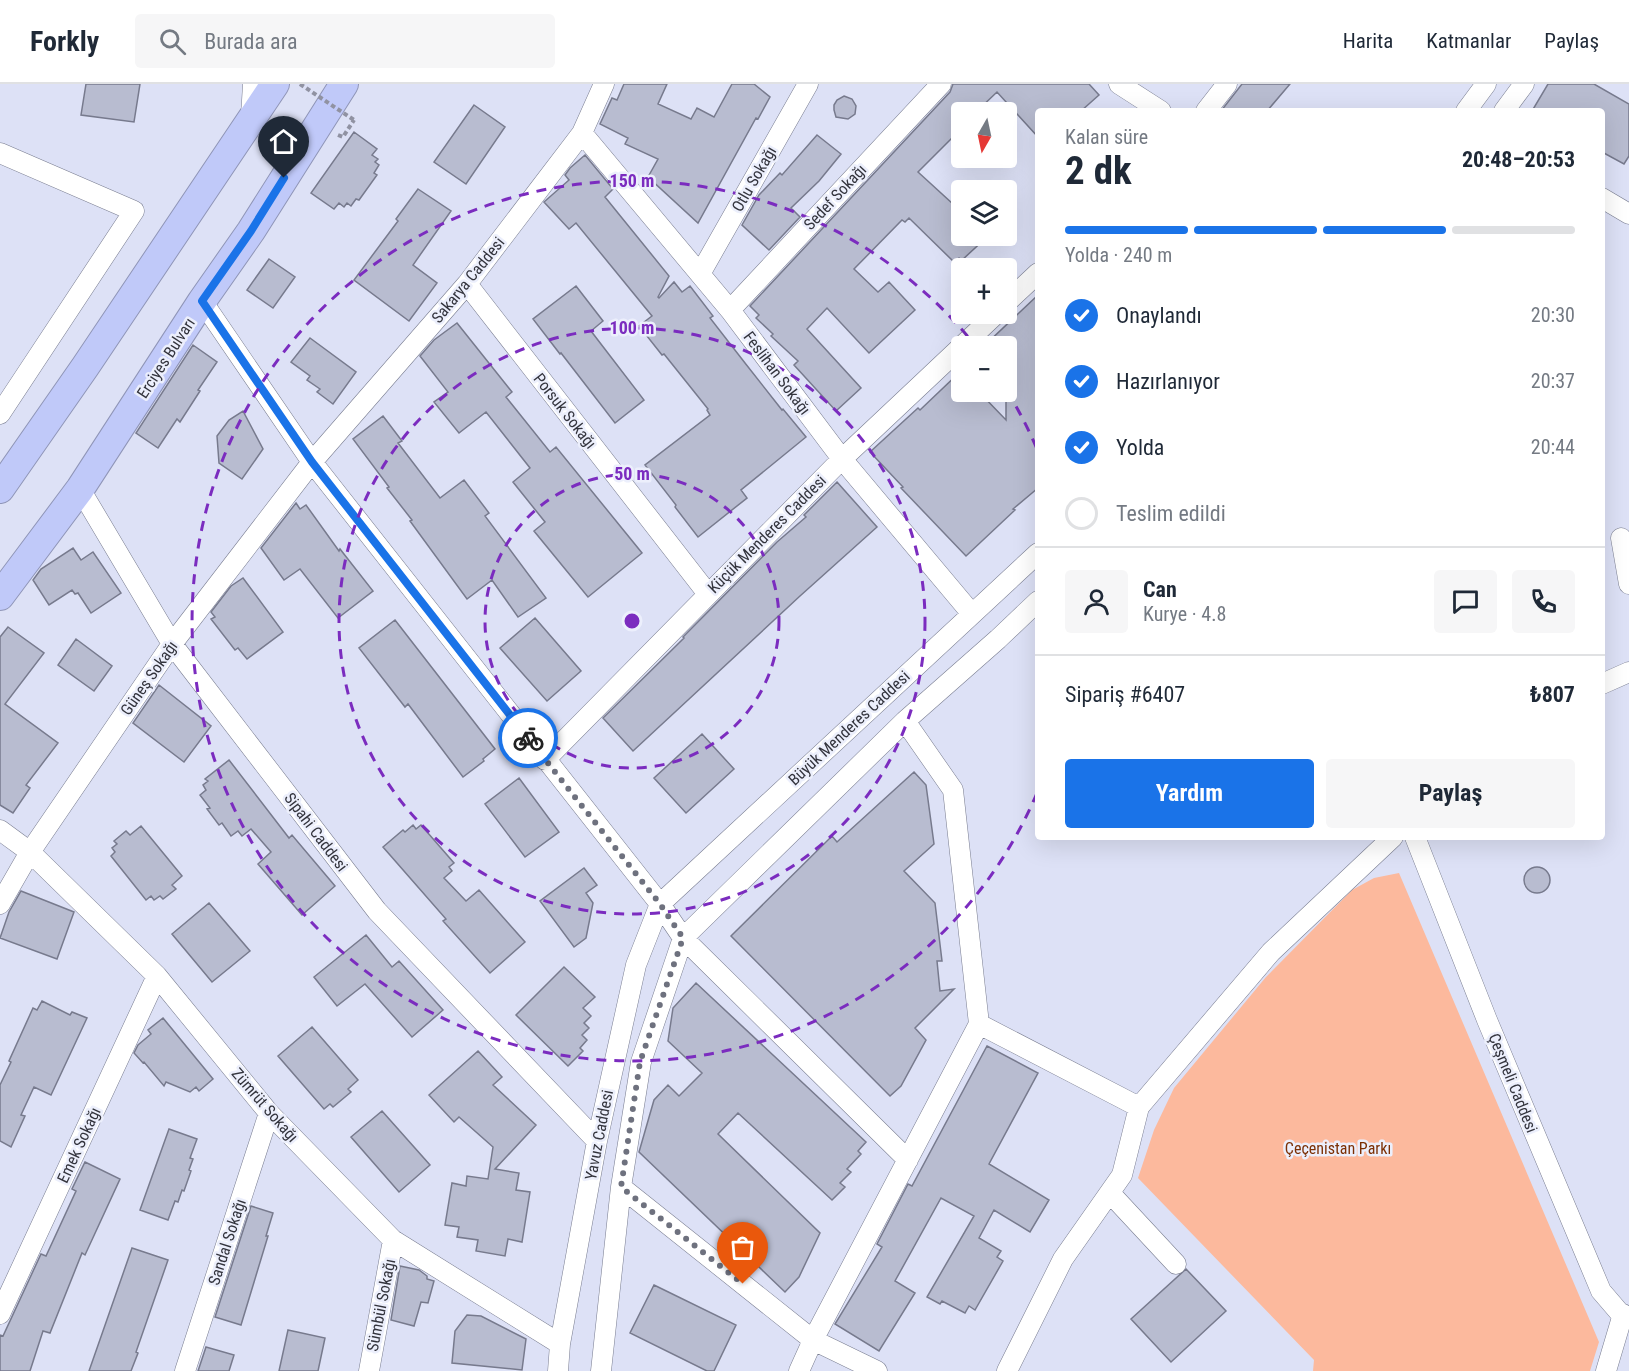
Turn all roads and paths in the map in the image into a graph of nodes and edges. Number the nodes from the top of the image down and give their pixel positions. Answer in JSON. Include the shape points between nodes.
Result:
{"nodes":[{"id":1,"x":253,"y":84,"type":"edge"},
{"id":2,"x":275,"y":84,"type":"edge"},
{"id":3,"x":300,"y":84,"type":"edge"},
{"id":4,"x":344,"y":84,"type":"edge"},
{"id":5,"x":604,"y":84,"type":"edge"},
{"id":6,"x":808,"y":84,"type":"edge"},
{"id":7,"x":941,"y":84,"type":"edge"},
{"id":8,"x":1119,"y":84,"type":"edge"},
{"id":9,"x":1227,"y":84,"type":"edge"},
{"id":10,"x":1486,"y":84,"type":"edge"},
{"id":11,"x":1524,"y":84,"type":"edge"},
{"id":12,"x":1156,"y":108,"type":"edge"},
{"id":13,"x":1208,"y":108,"type":"edge"},
{"id":14,"x":1468,"y":108,"type":"edge"},
{"id":15,"x":1506,"y":108,"type":"edge"},
{"id":16,"x":250,"y":120,"type":"junction"},
{"id":17,"x":582,"y":133,"type":"junction"},
{"id":18,"x":343,"y":137,"type":"dead end"},
{"id":19,"x":0,"y":153,"type":"edge"},
{"id":20,"x":1605,"y":200,"type":"edge"},
{"id":21,"x":1629,"y":214,"type":"edge"},
{"id":22,"x":700,"y":274,"type":"junction"},
{"id":23,"x":1035,"y":276,"type":"edge"},
{"id":24,"x":467,"y":284,"type":"junction"},
{"id":25,"x":1017,"y":293,"type":"edge"},
{"id":26,"x":202,"y":301,"type":"junction"},
{"id":27,"x":730,"y":310,"type":"junction"},
{"id":28,"x":985,"y":324,"type":"edge"},
{"id":29,"x":0,"y":414,"type":"edge"},
{"id":30,"x":842,"y":459,"type":"junction"},
{"id":31,"x":312,"y":462,"type":"junction"},
{"id":32,"x":0,"y":489,"type":"edge"},
{"id":33,"x":80,"y":489,"type":"junction"},
{"id":34,"x":1621,"y":538,"type":"dead end"},
{"id":35,"x":1035,"y":556,"type":"edge"},
{"id":36,"x":1629,"y":584,"type":"edge"},
{"id":37,"x":708,"y":594,"type":"junction"},
{"id":38,"x":0,"y":596,"type":"edge"},
{"id":39,"x":1035,"y":604,"type":"edge"},
{"id":40,"x":972,"y":614,"type":"junction"},
{"id":41,"x":172,"y":644,"type":"junction"},
{"id":42,"x":1629,"y":672,"type":"edge"},
{"id":43,"x":1605,"y":683,"type":"edge"},
{"id":44,"x":905,"y":721,"type":"junction"},
{"id":45,"x":545,"y":760,"type":"junction"},
{"id":46,"x":0,"y":830,"type":"edge"},
{"id":47,"x":1390,"y":840,"type":"edge"},
{"id":48,"x":1416,"y":840,"type":"edge"},
{"id":49,"x":30,"y":852,"type":"junction"},
{"id":50,"x":0,"y":904,"type":"edge"},
{"id":51,"x":660,"y":904,"type":"junction"},
{"id":52,"x":683,"y":938,"type":"junction"},
{"id":53,"x":157,"y":976,"type":"junction"},
{"id":54,"x":980,"y":1024,"type":"junction"},
{"id":55,"x":1139,"y":1107,"type":"junction"},
{"id":56,"x":269,"y":1113,"type":"junction"},
{"id":57,"x":597,"y":1141,"type":"junction"},
{"id":58,"x":908,"y":1160,"type":"junction"},
{"id":59,"x":621,"y":1187,"type":"junction"},
{"id":60,"x":1110,"y":1193,"type":"junction"},
{"id":61,"x":393,"y":1240,"type":"junction"},
{"id":62,"x":1176,"y":1264,"type":"dead end"},
{"id":63,"x":0,"y":1314,"type":"edge"},
{"id":64,"x":1626,"y":1316,"type":"edge"},
{"id":65,"x":813,"y":1340,"type":"junction"},
{"id":66,"x":560,"y":1344,"type":"junction"},
{"id":67,"x":185,"y":1371,"type":"edge"},
{"id":68,"x":369,"y":1371,"type":"edge"},
{"id":69,"x":558,"y":1371,"type":"edge"},
{"id":70,"x":601,"y":1371,"type":"edge"},
{"id":71,"x":799,"y":1371,"type":"edge"},
{"id":72,"x":877,"y":1371,"type":"edge"},
{"id":73,"x":1007,"y":1371,"type":"edge"},
{"id":74,"x":1606,"y":1371,"type":"edge"}],
"edges":[{"from":1,"to":16,"type":"street"},
{"from":2,"to":16,"type":"highway"},
{"from":3,"to":18,"type":"path","bridge":true,"via":[[354,120]]},
{"from":4,"to":26,"type":"highway","name":"Erciyes Bulvarı"},
{"from":5,"to":17,"type":"street","name":"Sakarya Caddesi"},
{"from":6,"to":22,"type":"street","name":"Otlu Sokağı"},
{"from":7,"to":27,"type":"street","name":"Sedef Sokağı"},
{"from":8,"to":12,"type":"street"},
{"from":9,"to":13,"type":"street"},
{"from":10,"to":14,"type":"street"},
{"from":11,"to":15,"type":"street"},
{"from":16,"to":32,"type":"highway"},
{"from":17,"to":22,"type":"street","name":"Feslihan Sokağı"},
{"from":17,"to":24,"type":"street","name":"Sakarya Caddesi"},
{"from":19,"to":29,"type":"street","via":[[134,211]]},
{"from":20,"to":21,"type":"street"},
{"from":22,"to":27,"type":"street","name":"Feslihan Sokağı"},
{"from":23,"to":25,"type":"street"},
{"from":24,"to":31,"type":"street","name":"Sakarya Caddesi"},
{"from":24,"to":37,"type":"street","name":"Porsuk Sokağı"},
{"from":26,"to":31,"type":"street"},
{"from":26,"to":33,"type":"highway","name":"Erciyes Bulvarı"},
{"from":27,"to":30,"type":"street","name":"Feslihan Sokağı"},
{"from":28,"to":30,"type":"street","name":"Küçük Menderes Caddesi"},
{"from":30,"to":37,"type":"street","name":"Küçük Menderes Caddesi"},
{"from":30,"to":40,"type":"street","name":"Feslihan Sokağı"},
{"from":31,"to":41,"type":"street","name":"Güneş Sokağı"},
{"from":31,"to":45,"type":"street"},
{"from":33,"to":38,"type":"highway","name":"Erciyes Bulvarı"},
{"from":33,"to":41,"type":"street","name":"Sipahi Caddesi"},
{"from":34,"to":36,"type":"street"},
{"from":35,"to":40,"type":"street","name":"Büyük Menderes Caddesi"},
{"from":37,"to":45,"type":"street","name":"Küçük Menderes Caddesi"},
{"from":39,"to":44,"type":"street","name":"Büyük Menderes Caddesi"},
{"from":40,"to":51,"type":"street","name":"Büyük Menderes Caddesi"},
{"from":41,"to":49,"type":"street","name":"Güneş Sokağı"},
{"from":41,"to":57,"type":"street","name":"Sipahi Caddesi","via":[[377,911]]},
{"from":42,"to":43,"type":"street"},
{"from":44,"to":52,"type":"street","name":"Büyük Menderes Caddesi"},
{"from":44,"to":54,"type":"street","via":[[952,790]]},
{"from":45,"to":51,"type":"street"},
{"from":46,"to":49,"type":"street","name":"Zümrüt Sokağı"},
{"from":47,"to":55,"type":"street","via":[[1271,952]]},
{"from":48,"to":64,"type":"street","name":"Çeşmeli Caddesi","via":[[1601,1291]]},
{"from":49,"to":50,"type":"street","name":"Güneş Sokağı"},
{"from":49,"to":53,"type":"street","name":"Zümrüt Sokağı"},
{"from":51,"to":52,"type":"street"},
{"from":51,"to":57,"type":"street","name":"Yavuz Caddesi","via":[[636,965]]},
{"from":52,"to":58,"type":"street"},
{"from":52,"to":59,"type":"street","name":"Yavuz Caddesi","via":[[640,1062]]},
{"from":53,"to":56,"type":"street","name":"Zümrüt Sokağı"},
{"from":53,"to":63,"type":"street","name":"Emek Sokağı"},
{"from":54,"to":55,"type":"street"},
{"from":54,"to":58,"type":"street"},
{"from":55,"to":60,"type":"street","via":[[1122,1175]]},
{"from":56,"to":61,"type":"street","name":"Zümrüt Sokağı"},
{"from":56,"to":67,"type":"street","name":"Sandal Sokağı"},
{"from":57,"to":66,"type":"street","name":"Yavuz Caddesi"},
{"from":58,"to":65,"type":"street"},
{"from":59,"to":65,"type":"street"},
{"from":59,"to":70,"type":"street","name":"Yavuz Caddesi"},
{"from":60,"to":62,"type":"street"},
{"from":60,"to":73,"type":"street","via":[[1064,1259]]},
{"from":61,"to":66,"type":"street","name":"Zümrüt Sokağı"},
{"from":61,"to":68,"type":"street","name":"Sümbül Sokağı"},
{"from":64,"to":74,"type":"street"},
{"from":65,"to":71,"type":"street"},
{"from":65,"to":72,"type":"street"},
{"from":66,"to":69,"type":"street","name":"Yavuz Caddesi"}]}
